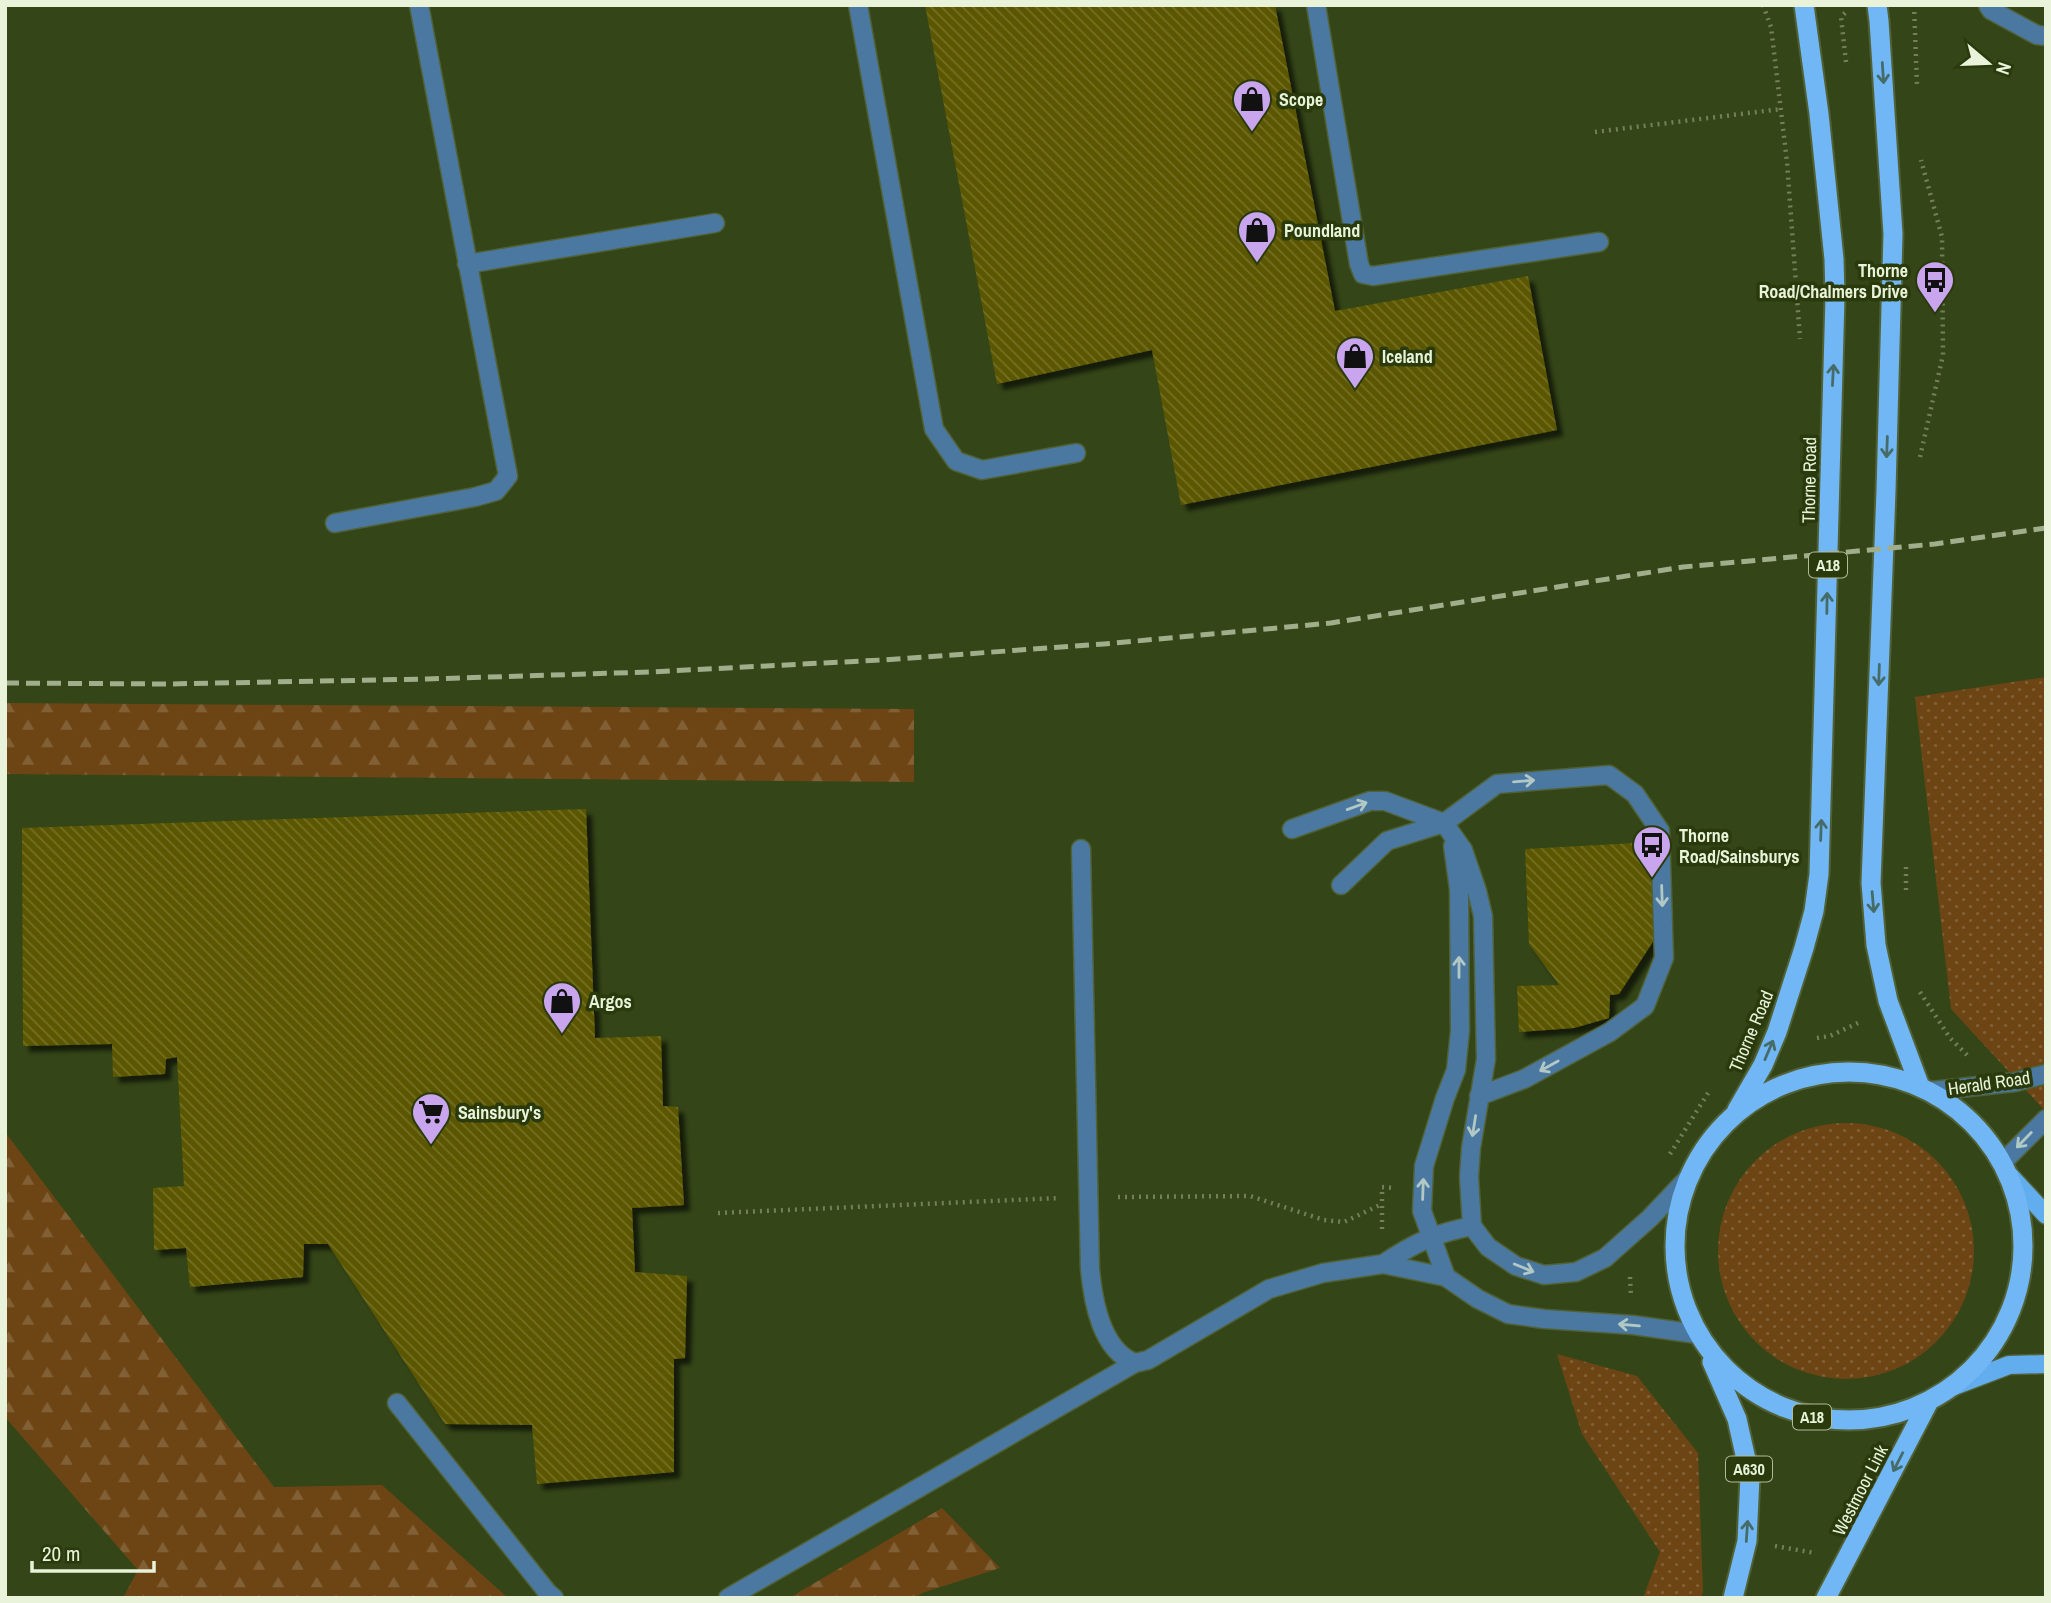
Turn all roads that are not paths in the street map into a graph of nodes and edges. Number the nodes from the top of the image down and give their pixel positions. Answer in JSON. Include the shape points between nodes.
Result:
{"nodes":[{"id":1,"x":419,"y":5,"type":"edge"},
{"id":2,"x":858,"y":5,"type":"edge"},
{"id":3,"x":1316,"y":5,"type":"edge"},
{"id":4,"x":1804,"y":5,"type":"edge"},
{"id":5,"x":1877,"y":5,"type":"edge"},
{"id":6,"x":1988,"y":5,"type":"edge"},
{"id":7,"x":2046,"y":36,"type":"edge"},
{"id":8,"x":715,"y":223,"type":"dead end"},
{"id":9,"x":1599,"y":242,"type":"dead end"},
{"id":10,"x":467,"y":264,"type":"junction"},
{"id":11,"x":1076,"y":453,"type":"dead end"},
{"id":12,"x":335,"y":523,"type":"dead end"},
{"id":13,"x":1444,"y":823,"type":"junction"},
{"id":14,"x":1293,"y":829,"type":"dead end"},
{"id":15,"x":1081,"y":849,"type":"dead end"},
{"id":16,"x":1341,"y":885,"type":"dead end"},
{"id":17,"x":2046,"y":1074,"type":"edge"},
{"id":18,"x":1926,"y":1088,"type":"junction"},
{"id":19,"x":1479,"y":1096,"type":"junction"},
{"id":20,"x":1737,"y":1110,"type":"junction"},
{"id":21,"x":2046,"y":1119,"type":"edge"},
{"id":22,"x":2006,"y":1169,"type":"junction"},
{"id":23,"x":1687,"y":1179,"type":"junction"},
{"id":24,"x":2046,"y":1215,"type":"edge"},
{"id":25,"x":1472,"y":1226,"type":"junction"},
{"id":26,"x":1432,"y":1236,"type":"junction"},
{"id":27,"x":1383,"y":1264,"type":"junction"},
{"id":28,"x":1447,"y":1277,"type":"junction"},
{"id":29,"x":1701,"y":1340,"type":"junction"},
{"id":30,"x":1135,"y":1363,"type":"junction"},
{"id":31,"x":2046,"y":1364,"type":"edge"},
{"id":32,"x":1954,"y":1386,"type":"junction"},
{"id":33,"x":1929,"y":1401,"type":"junction"},
{"id":34,"x":397,"y":1403,"type":"dead end"},
{"id":35,"x":554,"y":1598,"type":"edge"},
{"id":36,"x":728,"y":1598,"type":"edge"},
{"id":37,"x":1733,"y":1598,"type":"edge"},
{"id":38,"x":1826,"y":1598,"type":"edge"}],
"edges":[{"from":1,"to":10,"type":"street"},
{"from":2,"to":11,"type":"street","via":[[934,429],[956,461],[982,470]]},
{"from":3,"to":9,"type":"street","via":[[1363,274]]},
{"from":20,"to":4,"type":"highway","name":"Thorne Road","number":"A18","one_way":true,"via":[[1777,1032],[1814,911],[1819,874],[1835,297]]},
{"from":5,"to":18,"type":"highway","one_way":true,"via":[[1893,234],[1871,883],[1876,945],[1888,1001]]},
{"from":6,"to":7,"type":"street"},
{"from":8,"to":10,"type":"street"},
{"from":10,"to":12,"type":"street","via":[[508,476],[496,491],[475,497]]},
{"from":14,"to":13,"type":"street","one_way":true,"via":[[1370,801],[1385,801]]},
{"from":13,"to":16,"type":"street","via":[[1387,841]]},
{"from":13,"to":19,"type":"street","via":[[1463,850],[1483,916],[1486,1059]]},
{"from":13,"to":19,"type":"street","one_way":true,"via":[[1497,784],[1609,775],[1635,794],[1660,831],[1664,958],[1646,1006],[1611,1032],[1535,1073]]},
{"from":26,"to":13,"type":"street","one_way":true,"via":[[1422,1211],[1424,1166],[1456,1070],[1460,1031],[1459,889],[1455,851]]},
{"from":15,"to":30,"type":"street","via":[[1092,1293],[1103,1329],[1122,1358]]},
{"from":17,"to":18,"type":"street","name":"Herald Road","via":[[2015,1082]]},
{"from":18,"to":20,"type":"highway","number":"A18","via":[[1886,1074],[1824,1071],[1766,1090]]},
{"from":18,"to":22,"type":"highway","number":"A18","via":[[1976,1125]]},
{"from":19,"to":25,"type":"street","one_way":true,"via":[[1469,1177]]},
{"from":20,"to":23,"type":"highway","number":"A18"},
{"from":21,"to":22,"type":"street","one_way":true},
{"from":22,"to":24,"type":"main road","number":"A18"},
{"from":22,"to":32,"type":"highway","number":"A18","via":[[2022,1215],[2023,1262],[2009,1317],[1986,1356]]},
{"from":25,"to":23,"type":"street","one_way":true,"via":[[1488,1247],[1516,1266],[1544,1275],[1576,1272],[1605,1258]]},
{"from":23,"to":29,"type":"highway","number":"A18","via":[[1673,1237],[1676,1276],[1686,1312]]},
{"from":25,"to":26,"type":"street"},
{"from":26,"to":27,"type":"street"},
{"from":26,"to":28,"type":"street"},
{"from":27,"to":28,"type":"street"},
{"from":27,"to":30,"type":"street","via":[[1323,1273],[1269,1289],[1149,1360]]},
{"from":29,"to":28,"type":"street","one_way":true,"via":[[1633,1325],[1508,1314]]},
{"from":29,"to":33,"type":"highway","number":"A18","via":[[1735,1380],[1765,1400],[1810,1417],[1853,1421],[1898,1414]]},
{"from":37,"to":29,"type":"highway","number":"A630","one_way":true,"via":[[1747,1541],[1751,1477],[1737,1419]]},
{"from":30,"to":36,"type":"street"},
{"from":31,"to":32,"type":"main road","number":"A18","via":[[2009,1365]]},
{"from":32,"to":33,"type":"highway","number":"A18"},
{"from":33,"to":38,"type":"highway","name":"Westmoor Link","one_way":true},
{"from":34,"to":35,"type":"street"}]}
